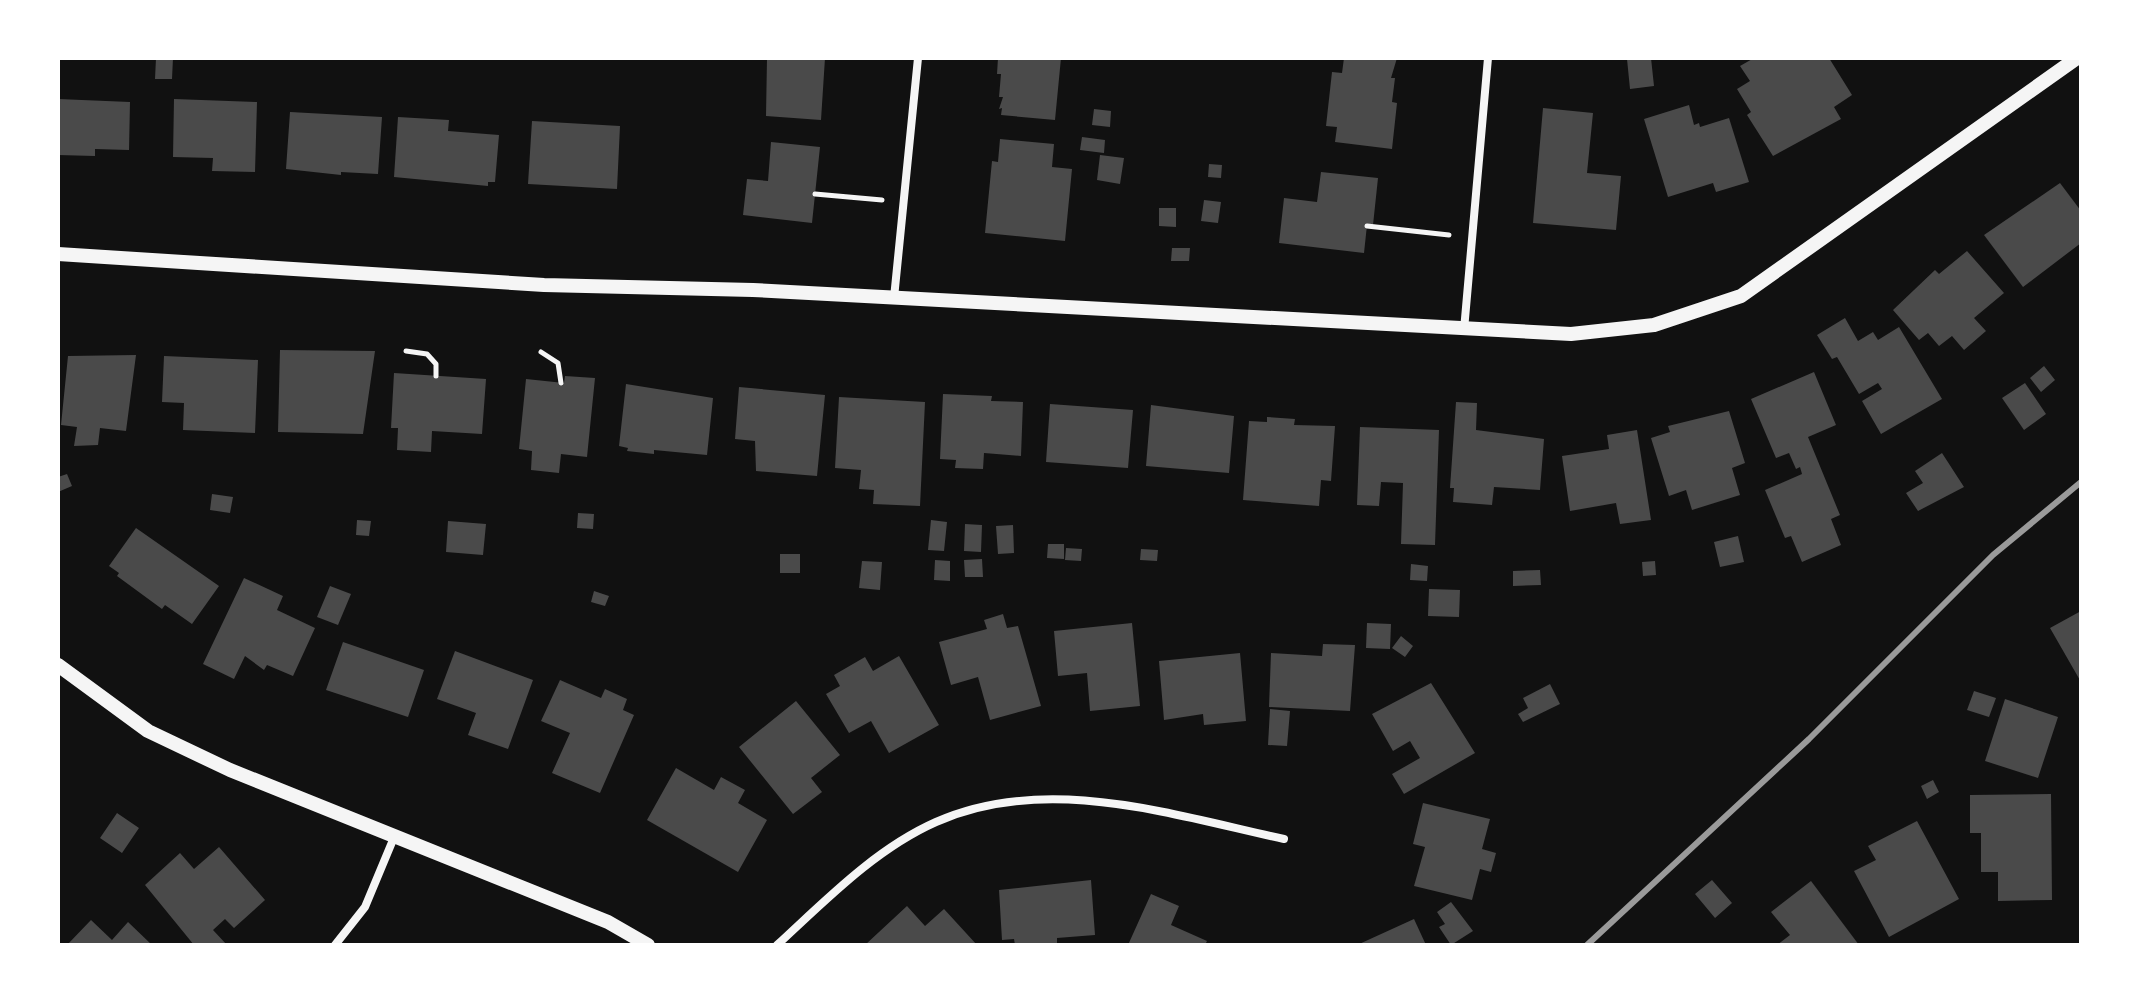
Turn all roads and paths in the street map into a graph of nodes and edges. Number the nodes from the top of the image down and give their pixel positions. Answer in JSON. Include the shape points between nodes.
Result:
{"nodes":[{"id":1,"x":918,"y":58,"type":"edge"},
{"id":2,"x":1488,"y":58,"type":"edge"},
{"id":3,"x":2077,"y":58,"type":"edge"},
{"id":4,"x":815,"y":194,"type":"dead end"},
{"id":5,"x":903,"y":202,"type":"junction"},
{"id":6,"x":1367,"y":226,"type":"dead end"},
{"id":7,"x":1472,"y":237,"type":"junction"},
{"id":8,"x":58,"y":254,"type":"edge"},
{"id":9,"x":894,"y":298,"type":"junction"},
{"id":10,"x":1464,"y":330,"type":"junction"},
{"id":11,"x":406,"y":351,"type":"dead end"},
{"id":12,"x":541,"y":352,"type":"dead end"},
{"id":13,"x":436,"y":376,"type":"dead end"},
{"id":14,"x":561,"y":383,"type":"dead end"},
{"id":15,"x":58,"y":665,"type":"edge"},
{"id":16,"x":396,"y":834,"type":"junction"},
{"id":17,"x":1284,"y":839,"type":"dead end"},
{"id":18,"x":335,"y":945,"type":"edge"},
{"id":19,"x":648,"y":945,"type":"edge"},
{"id":20,"x":777,"y":945,"type":"edge"}],
"edges":[{"from":1,"to":5,"type":"street"},
{"from":2,"to":7,"type":"street"},
{"from":3,"to":10,"type":"street","via":[[1741,296],[1654,325],[1571,334]]},
{"from":4,"to":5,"type":"path"},
{"from":5,"to":9,"type":"street"},
{"from":6,"to":7,"type":"path"},
{"from":7,"to":10,"type":"street"},
{"from":8,"to":9,"type":"street","via":[[544,285]]},
{"from":9,"to":10,"type":"street"},
{"from":11,"to":13,"type":"path","via":[[427,354],[436,364]]},
{"from":12,"to":14,"type":"path","via":[[558,363]]},
{"from":15,"to":16,"type":"street","via":[[148,731],[230,770]]},
{"from":16,"to":18,"type":"street","via":[[365,907]]},
{"from":16,"to":19,"type":"street","via":[[608,922]]},
{"from":17,"to":20,"type":"street","via":[[1110,801],[995,802],[936,822],[892,848]]}]}
